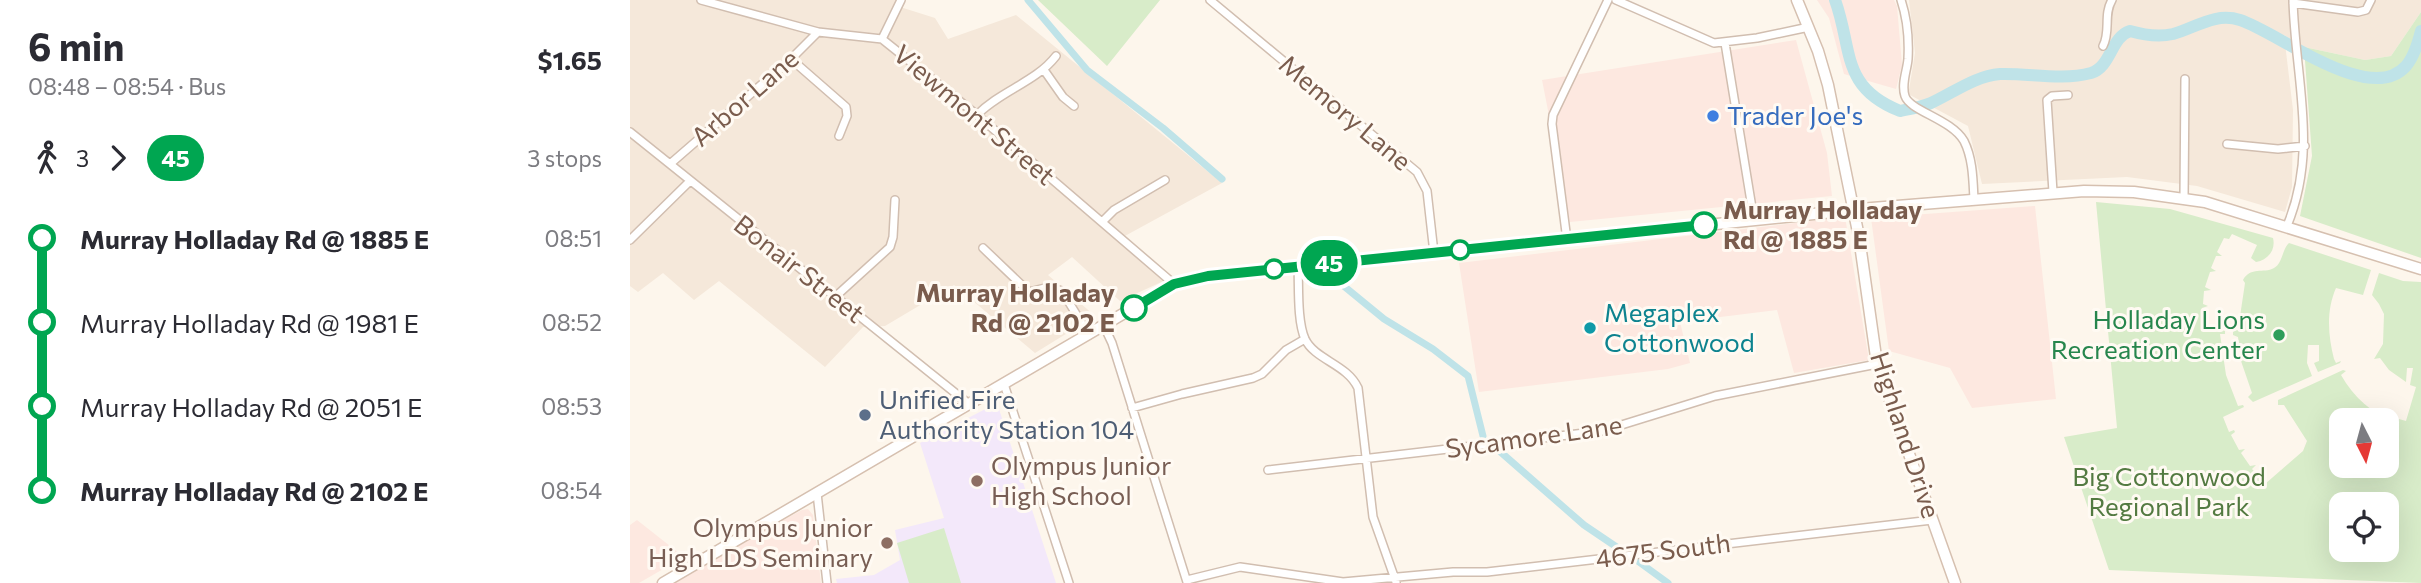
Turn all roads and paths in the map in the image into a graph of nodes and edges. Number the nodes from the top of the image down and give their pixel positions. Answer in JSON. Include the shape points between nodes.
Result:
{"nodes":[{"id":1,"x":701,"y":0,"type":"edge"},
{"id":2,"x":901,"y":0,"type":"edge"},
{"id":3,"x":1210,"y":0,"type":"edge"},
{"id":4,"x":1608,"y":0,"type":"edge"},
{"id":5,"x":1616,"y":0,"type":"edge"},
{"id":6,"x":1797,"y":0,"type":"edge"},
{"id":7,"x":1901,"y":0,"type":"edge"},
{"id":8,"x":2112,"y":0,"type":"edge"},
{"id":9,"x":2371,"y":0,"type":"edge"},
{"id":10,"x":2293,"y":1,"type":"edge"},
{"id":11,"x":1809,"y":27,"type":"junction"},
{"id":12,"x":818,"y":32,"type":"junction"},
{"id":13,"x":882,"y":39,"type":"junction"},
{"id":14,"x":1725,"y":43,"type":"junction"},
{"id":15,"x":2104,"y":46,"type":"dead end"},
{"id":16,"x":1056,"y":57,"type":"dead end"},
{"id":17,"x":791,"y":59,"type":"junction"},
{"id":18,"x":1044,"y":70,"type":"junction"},
{"id":19,"x":2185,"y":79,"type":"dead end"},
{"id":20,"x":2068,"y":95,"type":"dead end"},
{"id":21,"x":1074,"y":106,"type":"dead end"},
{"id":22,"x":977,"y":115,"type":"junction"},
{"id":23,"x":630,"y":132,"type":"edge"},
{"id":24,"x":839,"y":136,"type":"dead end"},
{"id":25,"x":2227,"y":144,"type":"dead end"},
{"id":26,"x":2305,"y":146,"type":"junction"},
{"id":27,"x":670,"y":164,"type":"junction"},
{"id":28,"x":1165,"y":180,"type":"dead end"},
{"id":29,"x":689,"y":182,"type":"junction"},
{"id":30,"x":2053,"y":192,"type":"junction"},
{"id":31,"x":2184,"y":198,"type":"junction"},
{"id":32,"x":895,"y":200,"type":"dead end"},
{"id":33,"x":1974,"y":200,"type":"junction"},
{"id":34,"x":1854,"y":210,"type":"junction"},
{"id":35,"x":1754,"y":220,"type":"junction"},
{"id":36,"x":1103,"y":221,"type":"junction"},
{"id":37,"x":2287,"y":226,"type":"junction"},
{"id":38,"x":630,"y":240,"type":"edge"},
{"id":39,"x":1567,"y":240,"type":"junction"},
{"id":40,"x":983,"y":248,"type":"dead end"},
{"id":41,"x":1434,"y":253,"type":"junction"},
{"id":42,"x":1298,"y":267,"type":"junction"},
{"id":43,"x":2421,"y":269,"type":"edge"},
{"id":44,"x":1174,"y":284,"type":"junction"},
{"id":45,"x":835,"y":297,"type":"junction"},
{"id":46,"x":1104,"y":326,"type":"junction"},
{"id":47,"x":1088,"y":335,"type":"junction"},
{"id":48,"x":1305,"y":339,"type":"junction"},
{"id":49,"x":1877,"y":364,"type":"junction"},
{"id":50,"x":1004,"y":384,"type":"junction"},
{"id":51,"x":969,"y":404,"type":"junction"},
{"id":52,"x":1132,"y":408,"type":"junction"},
{"id":53,"x":1366,"y":459,"type":"junction"},
{"id":54,"x":1268,"y":470,"type":"dead end"},
{"id":55,"x":817,"y":493,"type":"junction"},
{"id":56,"x":1932,"y":520,"type":"junction"},
{"id":57,"x":1187,"y":581,"type":"edge"},
{"id":58,"x":1395,"y":581,"type":"edge"},
{"id":59,"x":663,"y":583,"type":"edge"},
{"id":60,"x":827,"y":583,"type":"edge"},
{"id":61,"x":1069,"y":583,"type":"edge"},
{"id":62,"x":1955,"y":583,"type":"edge"}],
"edges":[{"from":1,"to":12,"type":"street","name":"Viewmont Street"},
{"from":2,"to":13,"type":"street"},
{"from":3,"to":41,"type":"street","name":"Memory Lane","via":[[1417,172],[1428,197]]},
{"from":4,"to":39,"type":"street","via":[[1553,115]]},
{"from":5,"to":14,"type":"street","via":[[1709,42]]},
{"from":6,"to":11,"type":"main road","name":"Highland Drive"},
{"from":7,"to":33,"type":"street","via":[[1908,41],[1904,93],[1911,104],[1943,120],[1965,143]]},
{"from":8,"to":15,"type":"street"},
{"from":9,"to":10,"type":"street","via":[[2367,9],[2357,12]]},
{"from":10,"to":26,"type":"street"},
{"from":11,"to":14,"type":"street"},
{"from":11,"to":34,"type":"main road","name":"Highland Drive","via":[[1828,86]]},
{"from":12,"to":13,"type":"street","name":"Viewmont Street"},
{"from":12,"to":17,"type":"street","name":"Arbor Lane"},
{"from":13,"to":22,"type":"street","name":"Viewmont Street"},
{"from":14,"to":35,"type":"street"},
{"from":16,"to":18,"type":"street"},
{"from":17,"to":24,"type":"street","via":[[846,107]]},
{"from":17,"to":27,"type":"street","name":"Arbor Lane"},
{"from":18,"to":21,"type":"street"},
{"from":18,"to":22,"type":"street","via":[[990,101]]},
{"from":19,"to":31,"type":"street"},
{"from":20,"to":30,"type":"street","via":[[2047,100]]},
{"from":22,"to":36,"type":"street","name":"Viewmont Street"},
{"from":23,"to":27,"type":"street","name":"Bonair Street"},
{"from":25,"to":26,"type":"street","via":[[2278,149]]},
{"from":26,"to":37,"type":"street","via":[[2301,184]]},
{"from":27,"to":29,"type":"street","name":"Bonair Street"},
{"from":28,"to":36,"type":"street"},
{"from":29,"to":38,"type":"street","name":"Arbor Lane"},
{"from":29,"to":45,"type":"street","name":"Bonair Street"},
{"from":30,"to":31,"type":"main road","via":[[2134,192]]},
{"from":30,"to":33,"type":"main road"},
{"from":31,"to":37,"type":"main road"},
{"from":32,"to":45,"type":"street","via":[[891,245]]},
{"from":33,"to":34,"type":"main road"},
{"from":34,"to":35,"type":"main road"},
{"from":34,"to":49,"type":"main road","name":"Highland Drive"},
{"from":35,"to":39,"type":"main road"},
{"from":36,"to":44,"type":"street","name":"Viewmont Street"},
{"from":37,"to":43,"type":"main road"},
{"from":39,"to":41,"type":"main road"},
{"from":40,"to":47,"type":"street","via":[[1029,292],[1049,287],[1062,291]]},
{"from":41,"to":42,"type":"main road"},
{"from":42,"to":44,"type":"main road"},
{"from":42,"to":48,"type":"street"},
{"from":44,"to":46,"type":"main road"},
{"from":45,"to":51,"type":"street","name":"Bonair Street"},
{"from":46,"to":47,"type":"main road"},
{"from":46,"to":52,"type":"street"},
{"from":47,"to":50,"type":"main road"},
{"from":48,"to":52,"type":"street","via":[[1286,349],[1258,376]]},
{"from":48,"to":53,"type":"street","via":[[1356,385]]},
{"from":49,"to":53,"type":"street","name":"Sycamore Lane","via":[[1715,396],[1602,431]]},
{"from":49,"to":56,"type":"main road","name":"Highland Drive"},
{"from":50,"to":51,"type":"main road"},
{"from":50,"to":61,"type":"street"},
{"from":51,"to":55,"type":"main road"},
{"from":52,"to":57,"type":"street"},
{"from":53,"to":54,"type":"street","name":"Sycamore Lane"},
{"from":53,"to":58,"type":"street","via":[[1373,517]]},
{"from":55,"to":59,"type":"main road"},
{"from":55,"to":60,"type":"street"},
{"from":56,"to":58,"type":"street","name":"4675 South"},
{"from":56,"to":62,"type":"main road","name":"Highland Drive"},
{"from":57,"to":58,"type":"street","name":"4675 South","via":[[1240,567],[1339,582]]}]}
